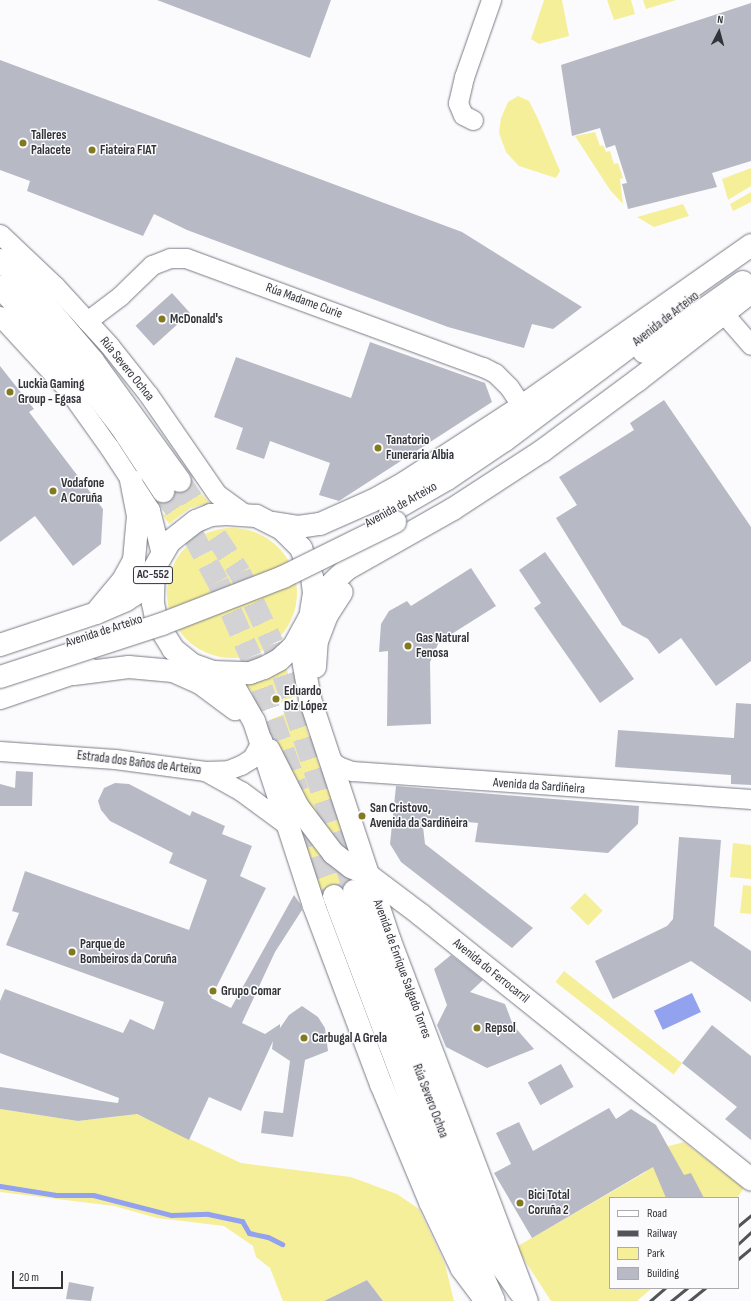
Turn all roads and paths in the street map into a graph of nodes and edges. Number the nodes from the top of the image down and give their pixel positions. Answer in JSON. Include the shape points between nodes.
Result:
{"nodes":[{"id":1,"x":491,"y":0,"type":"edge"},
{"id":2,"x":473,"y":120,"type":"dead end"},
{"id":3,"x":0,"y":234,"type":"edge"},
{"id":4,"x":751,"y":245,"type":"edge"},
{"id":5,"x":751,"y":251,"type":"edge"},
{"id":6,"x":0,"y":260,"type":"edge"},
{"id":7,"x":751,"y":277,"type":"edge"},
{"id":8,"x":0,"y":287,"type":"edge"},
{"id":9,"x":751,"y":292,"type":"edge"},
{"id":10,"x":724,"y":314,"type":"junction"},
{"id":11,"x":0,"y":316,"type":"edge"},
{"id":12,"x":87,"y":321,"type":"junction"},
{"id":13,"x":751,"y":344,"type":"edge"},
{"id":14,"x":518,"y":409,"type":"junction"},
{"id":15,"x":131,"y":481,"type":"junction"},
{"id":16,"x":243,"y":513,"type":"junction"},
{"id":17,"x":393,"y":517,"type":"junction"},
{"id":18,"x":274,"y":523,"type":"junction"},
{"id":19,"x":391,"y":543,"type":"junction"},
{"id":20,"x":161,"y":554,"type":"junction"},
{"id":21,"x":152,"y":584,"type":"junction"},
{"id":22,"x":96,"y":614,"type":"junction"},
{"id":23,"x":308,"y":621,"type":"junction"},
{"id":24,"x":0,"y":645,"type":"edge"},
{"id":25,"x":0,"y":665,"type":"edge"},
{"id":26,"x":203,"y":668,"type":"junction"},
{"id":27,"x":74,"y":674,"type":"junction"},
{"id":28,"x":0,"y":677,"type":"edge"},
{"id":29,"x":0,"y":698,"type":"edge"},
{"id":30,"x":262,"y":740,"type":"junction"},
{"id":31,"x":1,"y":750,"type":"edge"},
{"id":32,"x":331,"y":760,"type":"junction"},
{"id":33,"x":205,"y":771,"type":"junction"},
{"id":34,"x":751,"y":800,"type":"edge"},
{"id":35,"x":287,"y":825,"type":"junction"},
{"id":36,"x":368,"y":875,"type":"junction"},
{"id":37,"x":751,"y":1179,"type":"edge"},
{"id":38,"x":486,"y":1301,"type":"edge"},
{"id":39,"x":494,"y":1301,"type":"edge"},
{"id":40,"x":526,"y":1301,"type":"edge"}],
"edges":[{"from":1,"to":2,"type":"street","via":[[464,76],[458,103],[463,115]]},
{"from":3,"to":12,"type":"street","name":"Rúa Severo Ochoa"},
{"from":4,"to":14,"type":"main road","name":"Avenida de Arteixo"},
{"from":5,"to":17,"type":"main road","name":"Avenida de Arteixo","via":[[613,361]]},
{"from":6,"to":8,"type":"main road","name":"Rúa Severo Ochoa","via":[[42,301],[93,361],[172,486],[81,375]]},
{"from":7,"to":17,"type":"main road","name":"Avenida de Arteixo","via":[[511,450]]},
{"from":9,"to":10,"type":"main road"},
{"from":10,"to":13,"type":"street"},
{"from":10,"to":19,"type":"main road","via":[[542,451],[453,509]]},
{"from":11,"to":15,"type":"street","via":[[69,391]]},
{"from":12,"to":14,"type":"street","name":"Rúa Madame Curie","via":[[117,299],[152,265],[170,258],[186,258],[483,367],[495,373],[509,387],[517,399]]},
{"from":12,"to":16,"type":"street","name":"Rúa Severo Ochoa","via":[[148,394],[217,494]]},
{"from":14,"to":18,"type":"main road","name":"Avenida de Arteixo","via":[[372,501],[320,524],[298,526]]},
{"from":15,"to":20,"type":"street","via":[[150,510]]},
{"from":15,"to":22,"type":"main road","via":[[138,516],[134,560],[122,582]]},
{"from":16,"to":18,"type":"main road","number":"AC-552"},
{"from":16,"to":20,"type":"main road","number":"AC-552","via":[[211,515],[196,522],[178,534]]},
{"from":17,"to":25,"type":"main road","name":"Avenida de Arteixo","via":[[166,611]]},
{"from":17,"to":28,"type":"main road","name":"Avenida de Arteixo","bridge":true,"via":[[283,577],[162,624]]},
{"from":18,"to":23,"type":"main road","number":"AC-552","via":[[301,548],[308,564],[314,593]]},
{"from":19,"to":23,"type":"main road","via":[[333,580]]},
{"from":19,"to":32,"type":"main road","via":[[342,592],[327,615],[317,641],[314,670]]},
{"from":20,"to":21,"type":"main road","number":"AC-552","via":[[154,569]]},
{"from":21,"to":22,"type":"main road","number":"AC-552"},
{"from":21,"to":26,"type":"main road","number":"AC-552","via":[[157,623],[173,649]]},
{"from":22,"to":24,"type":"main road","number":"AC-552"},
{"from":23,"to":26,"type":"main road","number":"AC-552","via":[[286,654],[264,668],[250,673]]},
{"from":23,"to":32,"type":"main road","name":"Avenida de Enrique Salgado Torres","via":[[302,654],[310,699]]},
{"from":26,"to":27,"type":"main road","number":"AC-552","via":[[164,656],[126,656],[110,659]]},
{"from":26,"to":30,"type":"main road","via":[[236,690]]},
{"from":27,"to":29,"type":"main road","number":"AC-552"},
{"from":27,"to":30,"type":"main road","via":[[129,667],[173,671],[229,702]]},
{"from":30,"to":33,"type":"street","name":"Estrada dos Baños de Arteixo","via":[[252,758],[241,765],[228,770]]},
{"from":30,"to":35,"type":"main road"},
{"from":30,"to":36,"type":"main road","name":"Avenida do Ferrocarril","via":[[277,762],[298,807],[314,832],[333,853],[351,867]]},
{"from":31,"to":33,"type":"street","name":"Estrada dos Baños de Arteixo","via":[[115,759]]},
{"from":32,"to":34,"type":"street","name":"Avenida da Sardiñeira","via":[[338,766],[352,771]]},
{"from":32,"to":36,"type":"main road","name":"Avenida de Enrique Salgado Torres"},
{"from":33,"to":35,"type":"street","via":[[241,790]]},
{"from":35,"to":38,"type":"main road","via":[[336,966],[430,1202],[462,1269]]},
{"from":36,"to":37,"type":"main road","name":"Avenida do Ferrocarril"},
{"from":36,"to":40,"type":"main road","name":"Avenida de Enrique Salgado Torres","via":[[403,976]]},
{"from":39,"to":40,"type":"main road","name":"Rúa Severo Ochoa","via":[[447,1197],[344,894],[406,1038],[492,1253]]}]}
